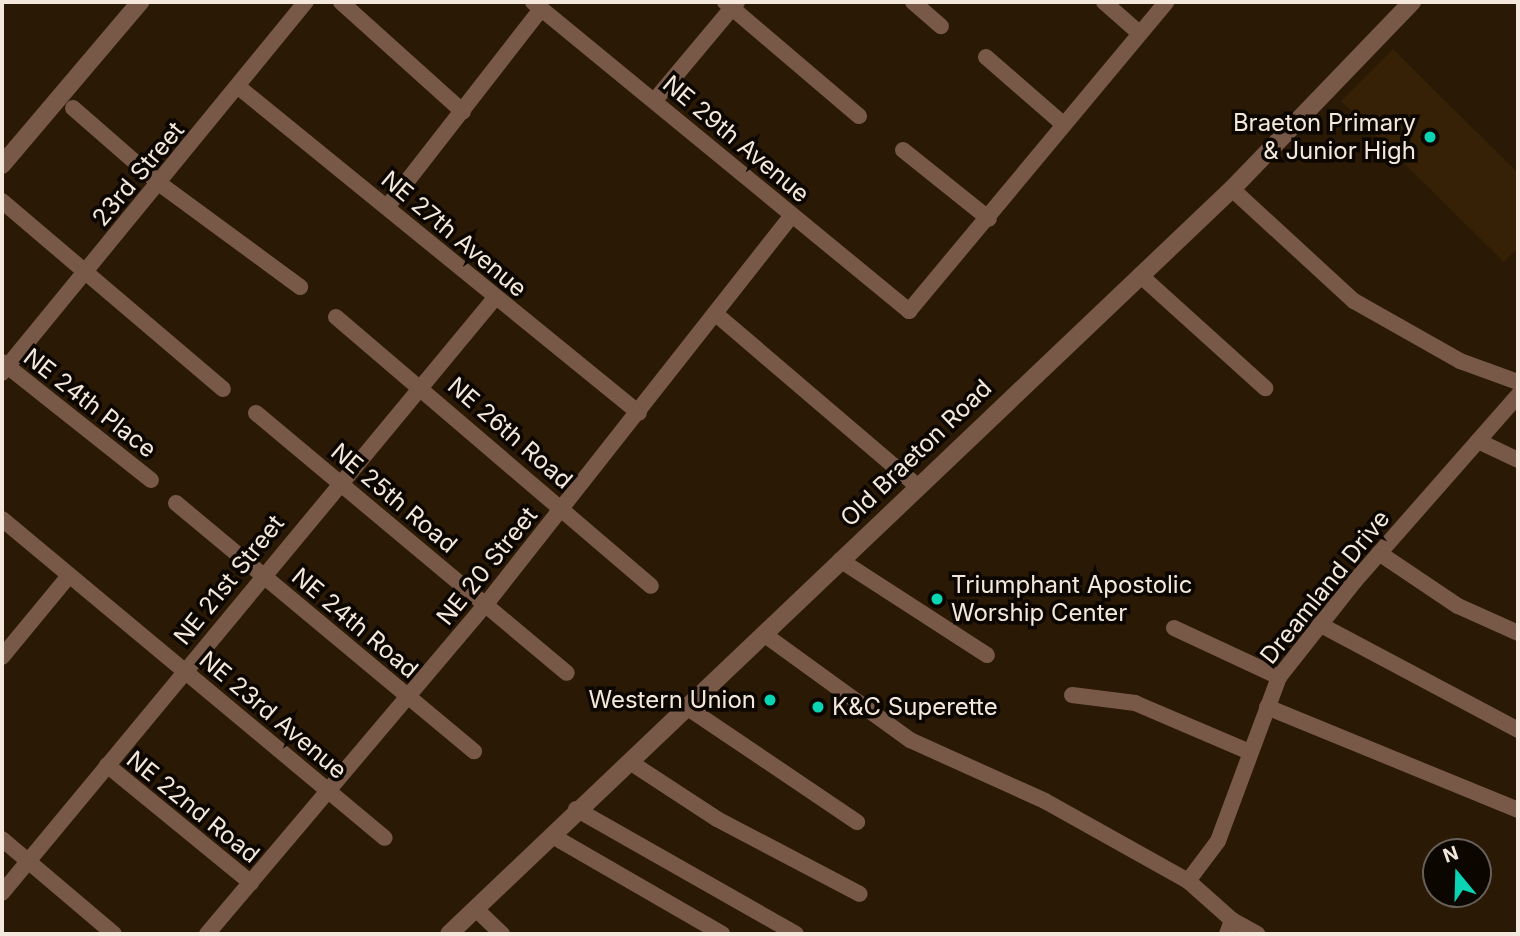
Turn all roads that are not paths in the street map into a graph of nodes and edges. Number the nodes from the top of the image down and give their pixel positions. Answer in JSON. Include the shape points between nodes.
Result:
{"nodes":[{"id":1,"x":140,"y":2,"type":"edge"},
{"id":2,"x":306,"y":2,"type":"edge"},
{"id":3,"x":341,"y":2,"type":"edge"},
{"id":4,"x":913,"y":2,"type":"edge"},
{"id":5,"x":1104,"y":2,"type":"edge"},
{"id":6,"x":1166,"y":2,"type":"edge"},
{"id":7,"x":1412,"y":2,"type":"edge"},
{"id":8,"x":731,"y":4,"type":"edge"},
{"id":9,"x":537,"y":5,"type":"edge"},
{"id":10,"x":942,"y":26,"type":"dead end"},
{"id":11,"x":1138,"y":32,"type":"junction"},
{"id":12,"x":986,"y":57,"type":"dead end"},
{"id":13,"x":240,"y":89,"type":"junction"},
{"id":14,"x":655,"y":100,"type":"junction"},
{"id":15,"x":74,"y":108,"type":"dead end"},
{"id":16,"x":463,"y":112,"type":"junction"},
{"id":17,"x":859,"y":116,"type":"dead end"},
{"id":18,"x":1063,"y":124,"type":"junction"},
{"id":19,"x":903,"y":150,"type":"dead end"},
{"id":20,"x":2,"y":165,"type":"edge"},
{"id":21,"x":160,"y":184,"type":"junction"},
{"id":22,"x":1232,"y":189,"type":"junction"},
{"id":23,"x":2,"y":201,"type":"edge"},
{"id":24,"x":387,"y":207,"type":"junction"},
{"id":25,"x":791,"y":217,"type":"junction"},
{"id":26,"x":989,"y":219,"type":"junction"},
{"id":27,"x":86,"y":271,"type":"junction"},
{"id":28,"x":1140,"y":275,"type":"junction"},
{"id":29,"x":300,"y":287,"type":"dead end"},
{"id":30,"x":495,"y":298,"type":"junction"},
{"id":31,"x":717,"y":315,"type":"junction"},
{"id":32,"x":336,"y":317,"type":"dead end"},
{"id":33,"x":4,"y":367,"type":"edge"},
{"id":34,"x":1518,"y":382,"type":"edge"},
{"id":35,"x":419,"y":385,"type":"junction"},
{"id":36,"x":1265,"y":387,"type":"dead end"},
{"id":37,"x":223,"y":389,"type":"dead end"},
{"id":38,"x":1518,"y":395,"type":"edge"},
{"id":39,"x":639,"y":412,"type":"junction"},
{"id":40,"x":256,"y":413,"type":"dead end"},
{"id":41,"x":1478,"y":441,"type":"junction"},
{"id":42,"x":1518,"y":460,"type":"edge"},
{"id":43,"x":151,"y":480,"type":"dead end"},
{"id":44,"x":338,"y":481,"type":"junction"},
{"id":45,"x":916,"y":485,"type":"junction"},
{"id":46,"x":176,"y":503,"type":"dead end"},
{"id":47,"x":562,"y":509,"type":"junction"},
{"id":48,"x":2,"y":519,"type":"edge"},
{"id":49,"x":1379,"y":553,"type":"junction"},
{"id":50,"x":840,"y":560,"type":"junction"},
{"id":51,"x":262,"y":574,"type":"junction"},
{"id":52,"x":68,"y":577,"type":"junction"},
{"id":53,"x":651,"y":586,"type":"dead end"},
{"id":54,"x":486,"y":604,"type":"junction"},
{"id":55,"x":1319,"y":624,"type":"junction"},
{"id":56,"x":1174,"y":628,"type":"dead end"},
{"id":57,"x":1518,"y":633,"type":"edge"},
{"id":58,"x":765,"y":635,"type":"junction"},
{"id":59,"x":987,"y":655,"type":"dead end"},
{"id":60,"x":2,"y":657,"type":"edge"},
{"id":61,"x":185,"y":670,"type":"junction"},
{"id":62,"x":567,"y":673,"type":"dead end"},
{"id":63,"x":1279,"y":677,"type":"junction"},
{"id":64,"x":1072,"y":695,"type":"dead end"},
{"id":65,"x":408,"y":698,"type":"junction"},
{"id":66,"x":1267,"y":707,"type":"junction"},
{"id":67,"x":688,"y":708,"type":"junction"},
{"id":68,"x":1518,"y":730,"type":"edge"},
{"id":69,"x":474,"y":751,"type":"dead end"},
{"id":70,"x":1250,"y":752,"type":"junction"},
{"id":71,"x":634,"y":764,"type":"junction"},
{"id":72,"x":107,"y":765,"type":"junction"},
{"id":73,"x":327,"y":791,"type":"junction"},
{"id":74,"x":576,"y":809,"type":"junction"},
{"id":75,"x":1518,"y":810,"type":"edge"},
{"id":76,"x":857,"y":822,"type":"dead end"},
{"id":77,"x":385,"y":838,"type":"dead end"},
{"id":78,"x":556,"y":838,"type":"junction"},
{"id":79,"x":2,"y":839,"type":"edge"},
{"id":80,"x":27,"y":862,"type":"junction"},
{"id":81,"x":1188,"y":881,"type":"junction"},
{"id":82,"x":251,"y":883,"type":"junction"},
{"id":83,"x":2,"y":893,"type":"edge"},
{"id":84,"x":860,"y":894,"type":"dead end"},
{"id":85,"x":477,"y":910,"type":"junction"},
{"id":86,"x":1229,"y":927,"type":"edge"},
{"id":87,"x":114,"y":934,"type":"edge"},
{"id":88,"x":207,"y":934,"type":"edge"},
{"id":89,"x":449,"y":934,"type":"edge"},
{"id":90,"x":502,"y":934,"type":"edge"},
{"id":91,"x":722,"y":934,"type":"edge"},
{"id":92,"x":796,"y":934,"type":"edge"},
{"id":93,"x":1257,"y":934,"type":"edge"}],
"edges":[{"from":1,"to":20,"type":"street"},
{"from":2,"to":13,"type":"street","name":"23rd Street"},
{"from":3,"to":16,"type":"street"},
{"from":4,"to":10,"type":"street"},
{"from":5,"to":11,"type":"street"},
{"from":6,"to":11,"type":"street"},
{"from":7,"to":22,"type":"street","name":"Old Braeton Road"},
{"from":8,"to":14,"type":"street"},
{"from":8,"to":17,"type":"street"},
{"from":9,"to":14,"type":"street","name":"NE 29th Avenue"},
{"from":9,"to":16,"type":"street"},
{"from":11,"to":18,"type":"street"},
{"from":12,"to":18,"type":"street"},
{"from":13,"to":21,"type":"street","name":"23rd Street"},
{"from":13,"to":24,"type":"street","name":"NE 27th Avenue"},
{"from":14,"to":25,"type":"street","name":"NE 29th Avenue"},
{"from":15,"to":21,"type":"street"},
{"from":16,"to":24,"type":"street"},
{"from":18,"to":26,"type":"street"},
{"from":19,"to":26,"type":"street"},
{"from":21,"to":27,"type":"street","name":"23rd Street"},
{"from":21,"to":29,"type":"street"},
{"from":22,"to":28,"type":"street","name":"Old Braeton Road"},
{"from":22,"to":34,"type":"street","via":[[1354,301],[1460,361]]},
{"from":23,"to":27,"type":"street"},
{"from":24,"to":30,"type":"street","name":"NE 27th Avenue"},
{"from":25,"to":26,"type":"street","name":"NE 29th Avenue","via":[[909,311]]},
{"from":25,"to":31,"type":"street","name":"NE 20 Street"},
{"from":27,"to":33,"type":"street","name":"23rd Street"},
{"from":27,"to":37,"type":"street"},
{"from":28,"to":36,"type":"street"},
{"from":28,"to":45,"type":"street","name":"Old Braeton Road"},
{"from":30,"to":35,"type":"street","name":"NE 21st Street"},
{"from":30,"to":39,"type":"street","name":"NE 27th Avenue"},
{"from":31,"to":39,"type":"street","name":"NE 20 Street"},
{"from":31,"to":45,"type":"street"},
{"from":32,"to":35,"type":"street","name":"NE 26th Road"},
{"from":33,"to":43,"type":"street","name":"NE 24th Place"},
{"from":35,"to":44,"type":"street","name":"NE 21st Street"},
{"from":35,"to":47,"type":"street","name":"NE 26th Road"},
{"from":38,"to":41,"type":"street","name":"Dreamland Drive"},
{"from":39,"to":47,"type":"street","name":"NE 20 Street"},
{"from":40,"to":44,"type":"street","name":"NE 25th Road"},
{"from":41,"to":42,"type":"street"},
{"from":41,"to":49,"type":"street","name":"Dreamland Drive"},
{"from":44,"to":51,"type":"street","name":"NE 21st Street"},
{"from":44,"to":54,"type":"street","name":"NE 25th Road"},
{"from":45,"to":50,"type":"street","name":"Old Braeton Road"},
{"from":46,"to":51,"type":"street","name":"NE 24th Road"},
{"from":47,"to":53,"type":"street","name":"NE 26th Road"},
{"from":47,"to":54,"type":"street","name":"NE 20 Street"},
{"from":48,"to":52,"type":"street","name":"NE 23rd Avenue"},
{"from":49,"to":55,"type":"street","name":"Dreamland Drive"},
{"from":49,"to":57,"type":"street","via":[[1458,606]]},
{"from":50,"to":58,"type":"street","name":"Old Braeton Road"},
{"from":50,"to":59,"type":"street"},
{"from":51,"to":61,"type":"street","name":"NE 21st Street"},
{"from":51,"to":65,"type":"street","name":"NE 24th Road"},
{"from":52,"to":60,"type":"street"},
{"from":52,"to":61,"type":"street","name":"NE 23rd Avenue"},
{"from":54,"to":62,"type":"street","name":"NE 25th Road"},
{"from":54,"to":65,"type":"street","name":"NE 20 Street"},
{"from":55,"to":63,"type":"street","name":"Dreamland Drive"},
{"from":55,"to":68,"type":"street"},
{"from":56,"to":63,"type":"street"},
{"from":58,"to":67,"type":"street","name":"Old Braeton Road"},
{"from":58,"to":81,"type":"street","via":[[910,740],[1045,801]]},
{"from":61,"to":72,"type":"street","name":"NE 21st Street"},
{"from":61,"to":73,"type":"street","name":"NE 23rd Avenue"},
{"from":63,"to":66,"type":"street","name":"Dreamland Drive"},
{"from":64,"to":70,"type":"street","via":[[1135,703]]},
{"from":65,"to":69,"type":"street","name":"NE 24th Road"},
{"from":65,"to":73,"type":"street","name":"NE 20 Street"},
{"from":66,"to":70,"type":"street","name":"Dreamland Drive"},
{"from":66,"to":75,"type":"street"},
{"from":67,"to":71,"type":"street","name":"Old Braeton Road"},
{"from":67,"to":76,"type":"street"},
{"from":70,"to":81,"type":"street","name":"Dreamland Drive","via":[[1218,841]]},
{"from":71,"to":74,"type":"street","name":"Old Braeton Road"},
{"from":71,"to":84,"type":"street","via":[[717,819]]},
{"from":72,"to":80,"type":"street","name":"NE 21st Street"},
{"from":72,"to":82,"type":"street","name":"NE 22nd Road"},
{"from":73,"to":77,"type":"street","name":"NE 23rd Avenue"},
{"from":73,"to":82,"type":"street","name":"NE 20 Street"},
{"from":74,"to":78,"type":"street","name":"Old Braeton Road"},
{"from":74,"to":92,"type":"street"},
{"from":78,"to":85,"type":"street","name":"Old Braeton Road"},
{"from":78,"to":91,"type":"street"},
{"from":79,"to":80,"type":"street"},
{"from":80,"to":83,"type":"street","name":"NE 21st Street"},
{"from":80,"to":87,"type":"street"},
{"from":81,"to":86,"type":"street"},
{"from":82,"to":88,"type":"street","name":"NE 20 Street"},
{"from":85,"to":89,"type":"street","name":"Old Braeton Road"},
{"from":85,"to":90,"type":"street"},
{"from":86,"to":93,"type":"street"}]}
